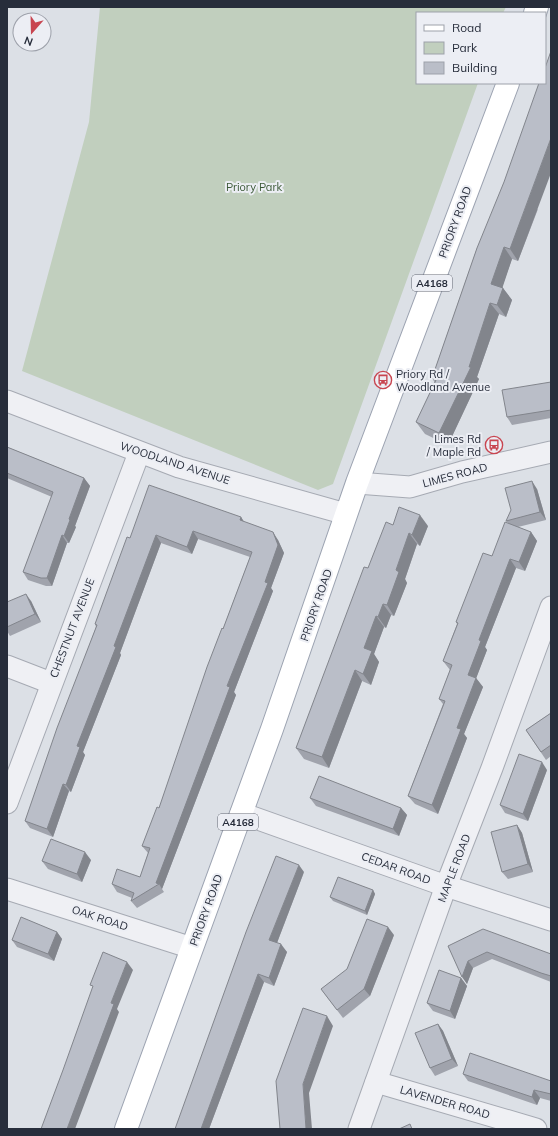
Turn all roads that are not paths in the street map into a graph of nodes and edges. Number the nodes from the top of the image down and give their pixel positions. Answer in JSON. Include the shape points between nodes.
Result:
{"nodes":[{"id":1,"x":508,"y":84,"type":"edge"},
{"id":2,"x":7,"y":401,"type":"edge"},
{"id":3,"x":139,"y":452,"type":"junction"},
{"id":4,"x":551,"y":452,"type":"edge"},
{"id":5,"x":357,"y":483,"type":"junction"},
{"id":6,"x":346,"y":514,"type":"junction"},
{"id":7,"x":551,"y":608,"type":"edge"},
{"id":8,"x":7,"y":666,"type":"edge"},
{"id":9,"x":51,"y":682,"type":"junction"},
{"id":10,"x":7,"y":803,"type":"edge"},
{"id":11,"x":241,"y":813,"type":"junction"},
{"id":12,"x":446,"y":886,"type":"junction"},
{"id":13,"x":7,"y":889,"type":"edge"},
{"id":14,"x":551,"y":920,"type":"edge"},
{"id":15,"x":192,"y":948,"type":"junction"},
{"id":16,"x":376,"y":1082,"type":"junction"},
{"id":17,"x":126,"y":1129,"type":"edge"},
{"id":18,"x":358,"y":1129,"type":"edge"},
{"id":19,"x":536,"y":1129,"type":"edge"}],
"edges":[{"from":1,"to":5,"type":"main road","name":"PRIORY ROAD","number":"A4168"},
{"from":2,"to":3,"type":"street","name":"WOODLAND AVENUE"},
{"from":3,"to":6,"type":"street","name":"WOODLAND AVENUE","via":[[179,467]]},
{"from":3,"to":9,"type":"street","name":"CHESTNUT AVENUE"},
{"from":4,"to":5,"type":"street","name":"LIMES ROAD","via":[[462,472],[410,487]]},
{"from":5,"to":6,"type":"main road","name":"PRIORY ROAD","number":"A4168"},
{"from":6,"to":11,"type":"main road","name":"PRIORY ROAD","number":"A4168"},
{"from":7,"to":12,"type":"street","name":"MAPLE ROAD"},
{"from":8,"to":9,"type":"street"},
{"from":9,"to":10,"type":"street","name":"CHESTNUT AVENUE"},
{"from":11,"to":12,"type":"street","name":"CEDAR ROAD"},
{"from":11,"to":15,"type":"main road","name":"PRIORY ROAD","number":"A4168"},
{"from":12,"to":14,"type":"street","name":"CEDAR ROAD"},
{"from":12,"to":16,"type":"street","name":"MAPLE ROAD"},
{"from":13,"to":15,"type":"street","name":"OAK ROAD"},
{"from":15,"to":17,"type":"main road","name":"PRIORY ROAD","number":"A4168"},
{"from":16,"to":18,"type":"street","name":"MAPLE ROAD"},
{"from":16,"to":19,"type":"street","name":"LAVENDER ROAD"}]}
